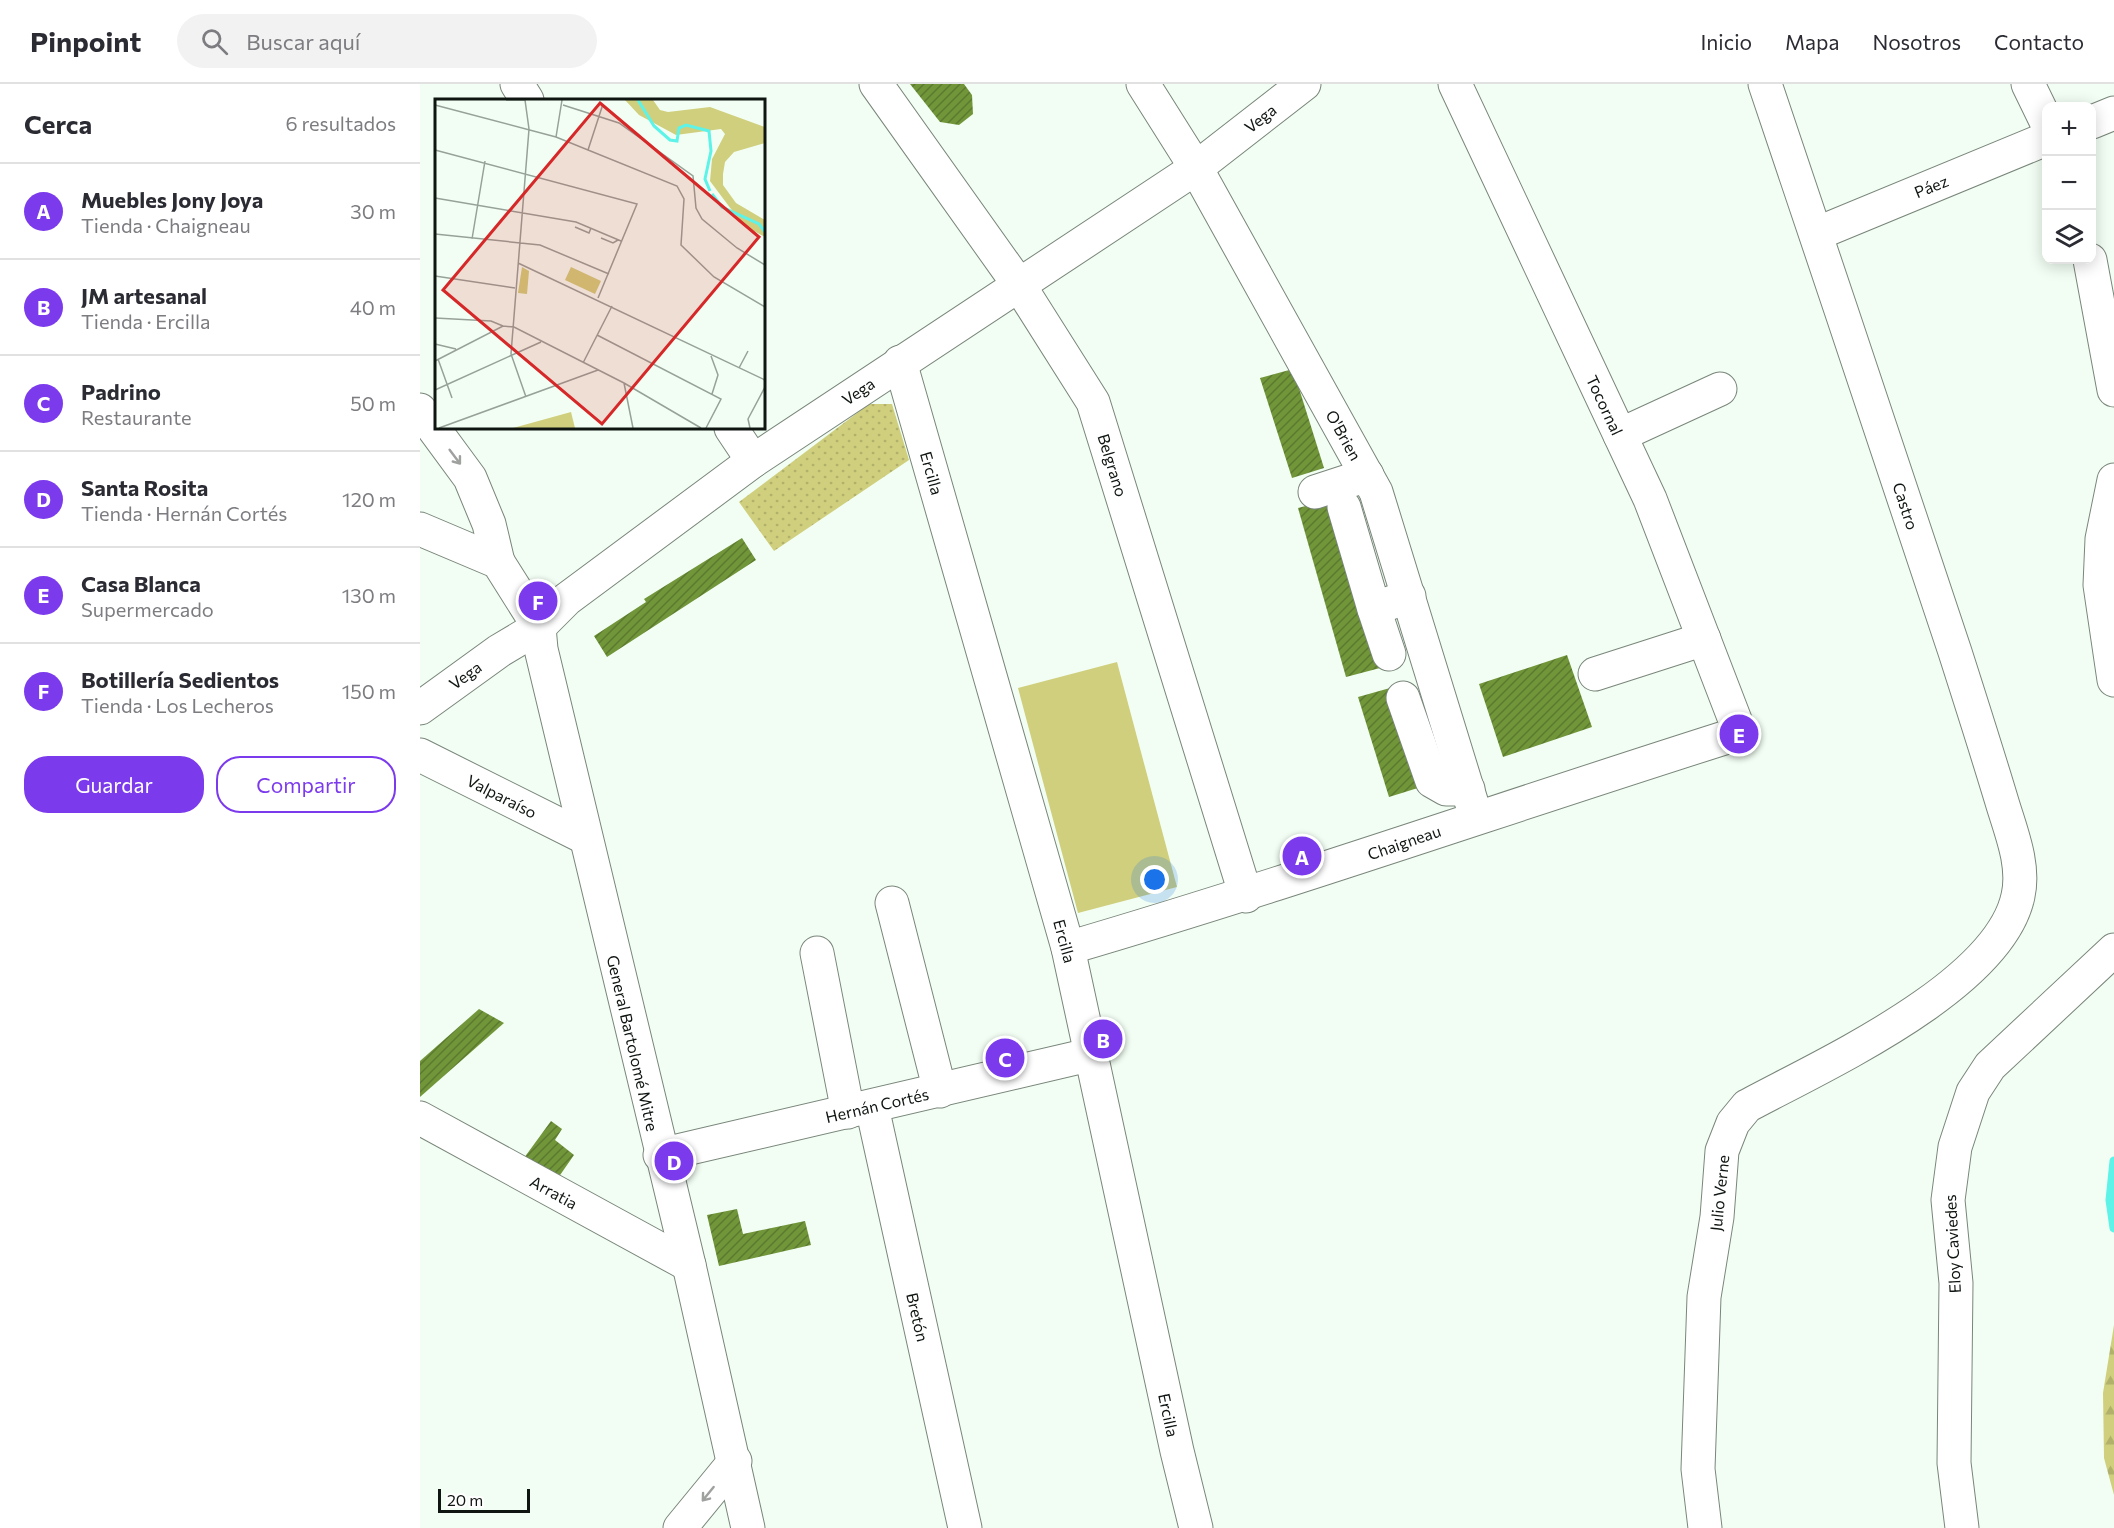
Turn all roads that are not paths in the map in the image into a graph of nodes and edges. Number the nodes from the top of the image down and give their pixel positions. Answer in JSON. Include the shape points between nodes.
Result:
{"nodes":[{"id":1,"x":517,"y":84,"type":"edge"},
{"id":2,"x":876,"y":84,"type":"edge"},
{"id":3,"x":1143,"y":84,"type":"edge"},
{"id":4,"x":1304,"y":84,"type":"edge"},
{"id":5,"x":1455,"y":84,"type":"edge"},
{"id":6,"x":1765,"y":84,"type":"edge"},
{"id":7,"x":2028,"y":84,"type":"edge"},
{"id":8,"x":526,"y":99,"type":"edge"},
{"id":9,"x":2042,"y":113,"type":"edge"},
{"id":10,"x":2114,"y":113,"type":"edge"},
{"id":11,"x":2096,"y":120,"type":"edge"},
{"id":12,"x":2042,"y":141,"type":"edge"},
{"id":13,"x":1196,"y":168,"type":"junction"},
{"id":14,"x":1815,"y":234,"type":"junction"},
{"id":15,"x":2091,"y":264,"type":"edge"},
{"id":16,"x":1019,"y":285,"type":"junction"},
{"id":17,"x":900,"y":362,"type":"junction"},
{"id":18,"x":1720,"y":389,"type":"dead end"},
{"id":19,"x":2114,"y":390,"type":"edge"},
{"id":20,"x":420,"y":410,"type":"edge"},
{"id":21,"x":732,"y":429,"type":"edge"},
{"id":22,"x":1620,"y":435,"type":"junction"},
{"id":23,"x":753,"y":462,"type":"junction"},
{"id":24,"x":1367,"y":475,"type":"junction"},
{"id":25,"x":2114,"y":480,"type":"edge"},
{"id":26,"x":1315,"y":492,"type":"dead end"},
{"id":27,"x":1344,"y":507,"type":"dead end"},
{"id":28,"x":420,"y":529,"type":"edge"},
{"id":29,"x":498,"y":562,"type":"junction"},
{"id":30,"x":1408,"y":596,"type":"junction"},
{"id":31,"x":1374,"y":609,"type":"junction"},
{"id":32,"x":539,"y":627,"type":"junction"},
{"id":33,"x":1704,"y":639,"type":"junction"},
{"id":34,"x":1389,"y":654,"type":"dead end"},
{"id":35,"x":1595,"y":674,"type":"dead end"},
{"id":36,"x":2114,"y":680,"type":"edge"},
{"id":37,"x":1403,"y":698,"type":"dead end"},
{"id":38,"x":420,"y":708,"type":"edge"},
{"id":39,"x":1740,"y":733,"type":"joint"},
{"id":40,"x":420,"y":755,"type":"edge"},
{"id":41,"x":1472,"y":803,"type":"junction"},
{"id":42,"x":584,"y":837,"type":"junction"},
{"id":43,"x":1246,"y":896,"type":"junction"},
{"id":44,"x":891,"y":903,"type":"dead end"},
{"id":45,"x":2003,"y":930,"type":"joint"},
{"id":46,"x":1068,"y":948,"type":"junction"},
{"id":47,"x":2114,"y":950,"type":"edge"},
{"id":48,"x":817,"y":953,"type":"dead end"},
{"id":49,"x":1093,"y":1054,"type":"junction"},
{"id":50,"x":940,"y":1090,"type":"junction"},
{"id":51,"x":860,"y":1109,"type":"junction"},
{"id":52,"x":420,"y":1118,"type":"edge"},
{"id":53,"x":660,"y":1155,"type":"junction"},
{"id":54,"x":689,"y":1265,"type":"junction"},
{"id":55,"x":735,"y":1461,"type":"junction"},
{"id":56,"x":680,"y":1528,"type":"edge"},
{"id":57,"x":748,"y":1528,"type":"edge"},
{"id":58,"x":965,"y":1528,"type":"edge"},
{"id":59,"x":1196,"y":1528,"type":"edge"},
{"id":60,"x":1705,"y":1528,"type":"edge"},
{"id":61,"x":1962,"y":1528,"type":"edge"}],
"edges":[{"from":1,"to":8,"type":"street"},
{"from":2,"to":16,"type":"street","name":"Belgrano"},
{"from":3,"to":13,"type":"street","name":"O'Brien"},
{"from":4,"to":13,"type":"street","name":"Vega"},
{"from":5,"to":22,"type":"street","name":"Tocornal"},
{"from":6,"to":14,"type":"street","name":"Castro"},
{"from":7,"to":9,"type":"street"},
{"from":10,"to":11,"type":"street"},
{"from":12,"to":14,"type":"street","name":"Páez"},
{"from":13,"to":16,"type":"street","name":"Vega"},
{"from":13,"to":24,"type":"street","name":"O'Brien"},
{"from":14,"to":45,"type":"street","name":"Castro","via":[[1986,746],[2020,864],[2018,897]]},
{"from":15,"to":19,"type":"street"},
{"from":16,"to":17,"type":"street","name":"Vega"},
{"from":16,"to":43,"type":"street","name":"Belgrano","via":[[1093,402]]},
{"from":17,"to":23,"type":"street","name":"Vega"},
{"from":17,"to":46,"type":"street","name":"Ercilla"},
{"from":18,"to":22,"type":"street"},
{"from":20,"to":29,"type":"street","one_way":true,"via":[[470,478],[489,524]]},
{"from":21,"to":23,"type":"street"},
{"from":22,"to":33,"type":"street","name":"Tocornal","via":[[1650,499]]},
{"from":23,"to":32,"type":"street","name":"Vega","via":[[567,599]]},
{"from":24,"to":26,"type":"street"},
{"from":24,"to":30,"type":"street","name":"O'Brien","via":[[1376,492]]},
{"from":25,"to":36,"type":"street","via":[[2102,539],[2100,585]]},
{"from":27,"to":31,"type":"street"},
{"from":28,"to":29,"type":"street"},
{"from":29,"to":32,"type":"street"},
{"from":30,"to":31,"type":"street"},
{"from":30,"to":41,"type":"street","name":"O'Brien"},
{"from":31,"to":34,"type":"street"},
{"from":32,"to":38,"type":"street","name":"Vega"},
{"from":32,"to":42,"type":"street","name":"General Bartolomé Mitre"},
{"from":33,"to":35,"type":"street"},
{"from":33,"to":39,"type":"street","name":"Tocornal"},
{"from":37,"to":41,"type":"street","via":[[1432,781]]},
{"from":39,"to":41,"type":"street","name":"Chaigneau"},
{"from":40,"to":42,"type":"street","name":"Valparaíso"},
{"from":41,"to":43,"type":"street","name":"Chaigneau"},
{"from":42,"to":53,"type":"street","name":"General Bartolomé Mitre"},
{"from":43,"to":46,"type":"street","name":"Chaigneau"},
{"from":44,"to":50,"type":"street"},
{"from":45,"to":60,"type":"street","name":"Julio Verne","via":[[1982,958],[1939,996],[1747,1106],[1733,1123],[1722,1151],[1718,1217],[1704,1297],[1698,1469]]},
{"from":46,"to":49,"type":"street","name":"Ercilla"},
{"from":47,"to":61,"type":"street","name":"Eloy Caviedes","via":[[1990,1066],[1973,1092],[1956,1147],[1948,1200],[1956,1283],[1954,1463]]},
{"from":48,"to":51,"type":"street","name":"Bretón"},
{"from":49,"to":50,"type":"street","name":"Hernán Cortés"},
{"from":49,"to":59,"type":"street","name":"Ercilla"},
{"from":50,"to":51,"type":"street","name":"Hernán Cortés"},
{"from":51,"to":53,"type":"street","name":"Hernán Cortés"},
{"from":51,"to":58,"type":"street","name":"Bretón"},
{"from":52,"to":54,"type":"street","name":"Arratia"},
{"from":53,"to":54,"type":"street","name":"General Bartolomé Mitre"},
{"from":54,"to":55,"type":"street","name":"General Bartolomé Mitre"},
{"from":55,"to":56,"type":"street","one_way":true},
{"from":55,"to":57,"type":"street","name":"General Bartolomé Mitre"}]}
